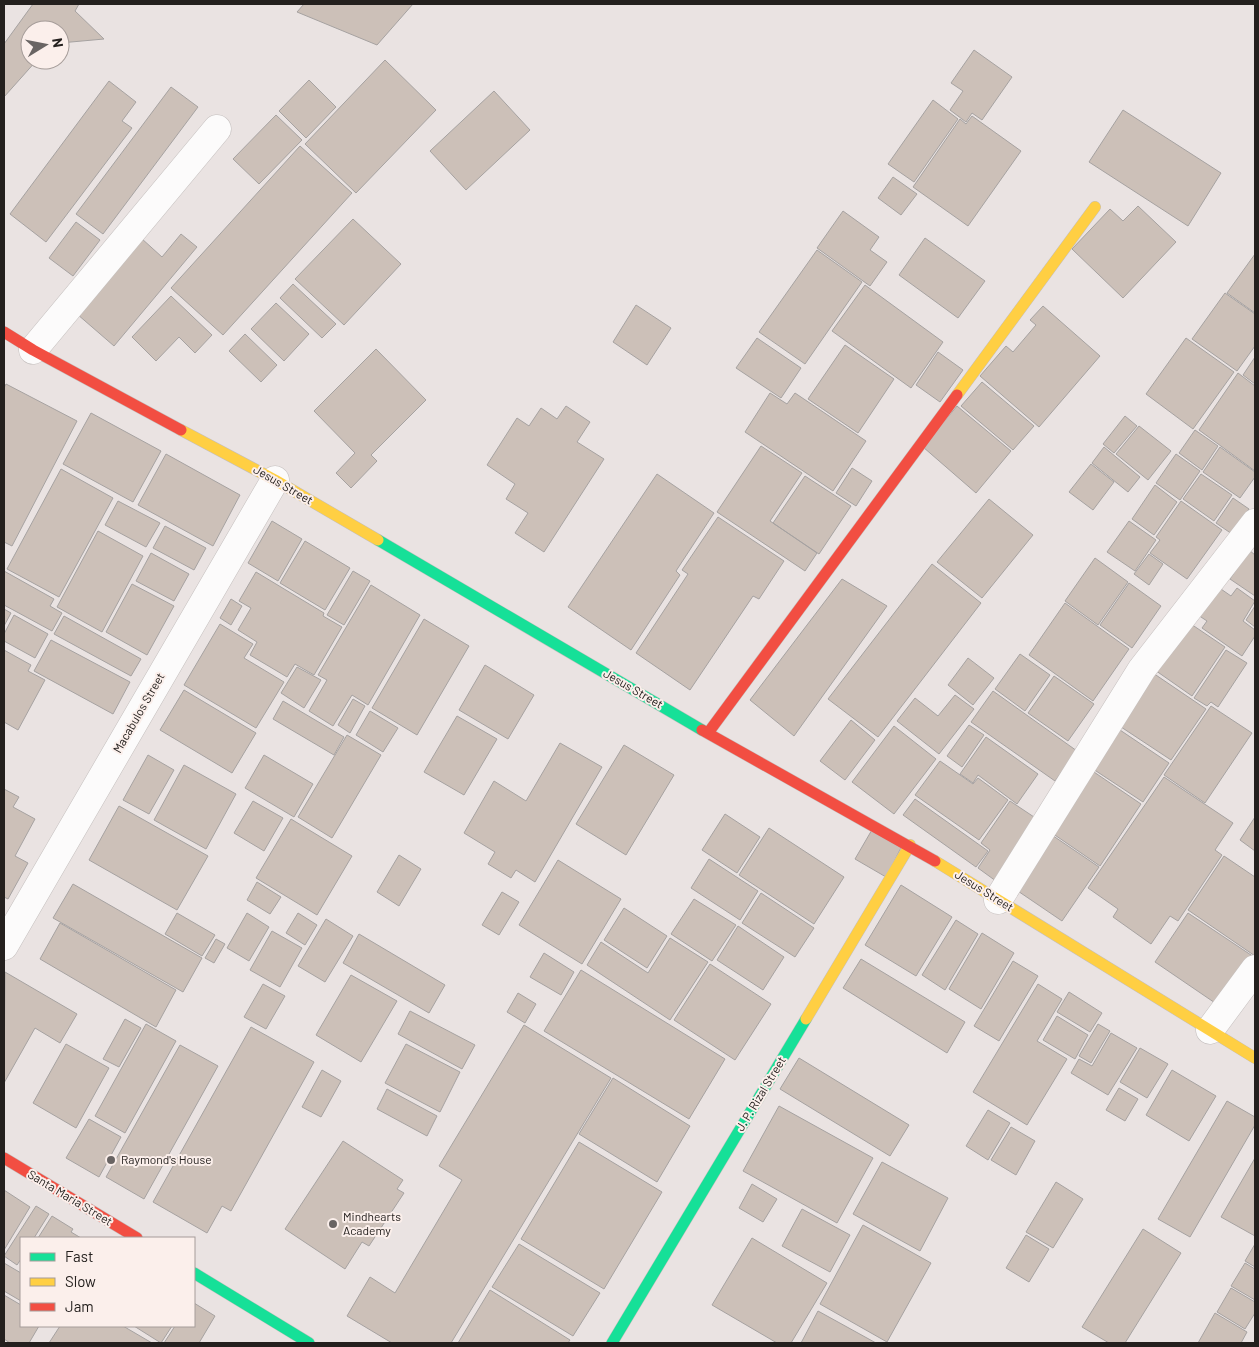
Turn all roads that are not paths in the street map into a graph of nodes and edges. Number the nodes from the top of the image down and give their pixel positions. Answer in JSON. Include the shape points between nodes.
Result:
{"nodes":[{"id":1,"x":217,"y":129,"type":"dead end"},
{"id":2,"x":1095,"y":207,"type":"dead end"},
{"id":3,"x":4,"y":332,"type":"edge"},
{"id":4,"x":34,"y":350,"type":"junction"},
{"id":5,"x":275,"y":480,"type":"junction"},
{"id":6,"x":1255,"y":523,"type":"edge"},
{"id":7,"x":708,"y":733,"type":"junction"},
{"id":8,"x":910,"y":845,"type":"junction"},
{"id":9,"x":998,"y":900,"type":"junction"},
{"id":10,"x":4,"y":946,"type":"edge"},
{"id":11,"x":1255,"y":969,"type":"edge"},
{"id":12,"x":1210,"y":1030,"type":"junction"},
{"id":13,"x":1255,"y":1058,"type":"edge"},
{"id":14,"x":4,"y":1158,"type":"edge"},
{"id":15,"x":135,"y":1237,"type":"edge"},
{"id":16,"x":195,"y":1274,"type":"edge"},
{"id":17,"x":310,"y":1343,"type":"edge"},
{"id":18,"x":612,"y":1343,"type":"edge"}],
"edges":[{"from":1,"to":4,"type":"street"},
{"from":2,"to":7,"type":"street"},
{"from":3,"to":4,"type":"street","name":"Jesus Street"},
{"from":4,"to":5,"type":"street","name":"Jesus Street"},
{"from":5,"to":7,"type":"street","name":"Jesus Street"},
{"from":5,"to":10,"type":"street","name":"Macabulos Street"},
{"from":6,"to":9,"type":"street","via":[[1142,669]]},
{"from":7,"to":8,"type":"street","name":"Jesus Street"},
{"from":8,"to":9,"type":"street","name":"Jesus Street"},
{"from":8,"to":18,"type":"street","name":"J. P. Rizal Street"},
{"from":9,"to":12,"type":"street","name":"Jesus Street"},
{"from":11,"to":12,"type":"street"},
{"from":12,"to":13,"type":"street","name":"Jesus Street"},
{"from":14,"to":15,"type":"street","name":"Santa Maria Street"},
{"from":16,"to":17,"type":"street"}]}
